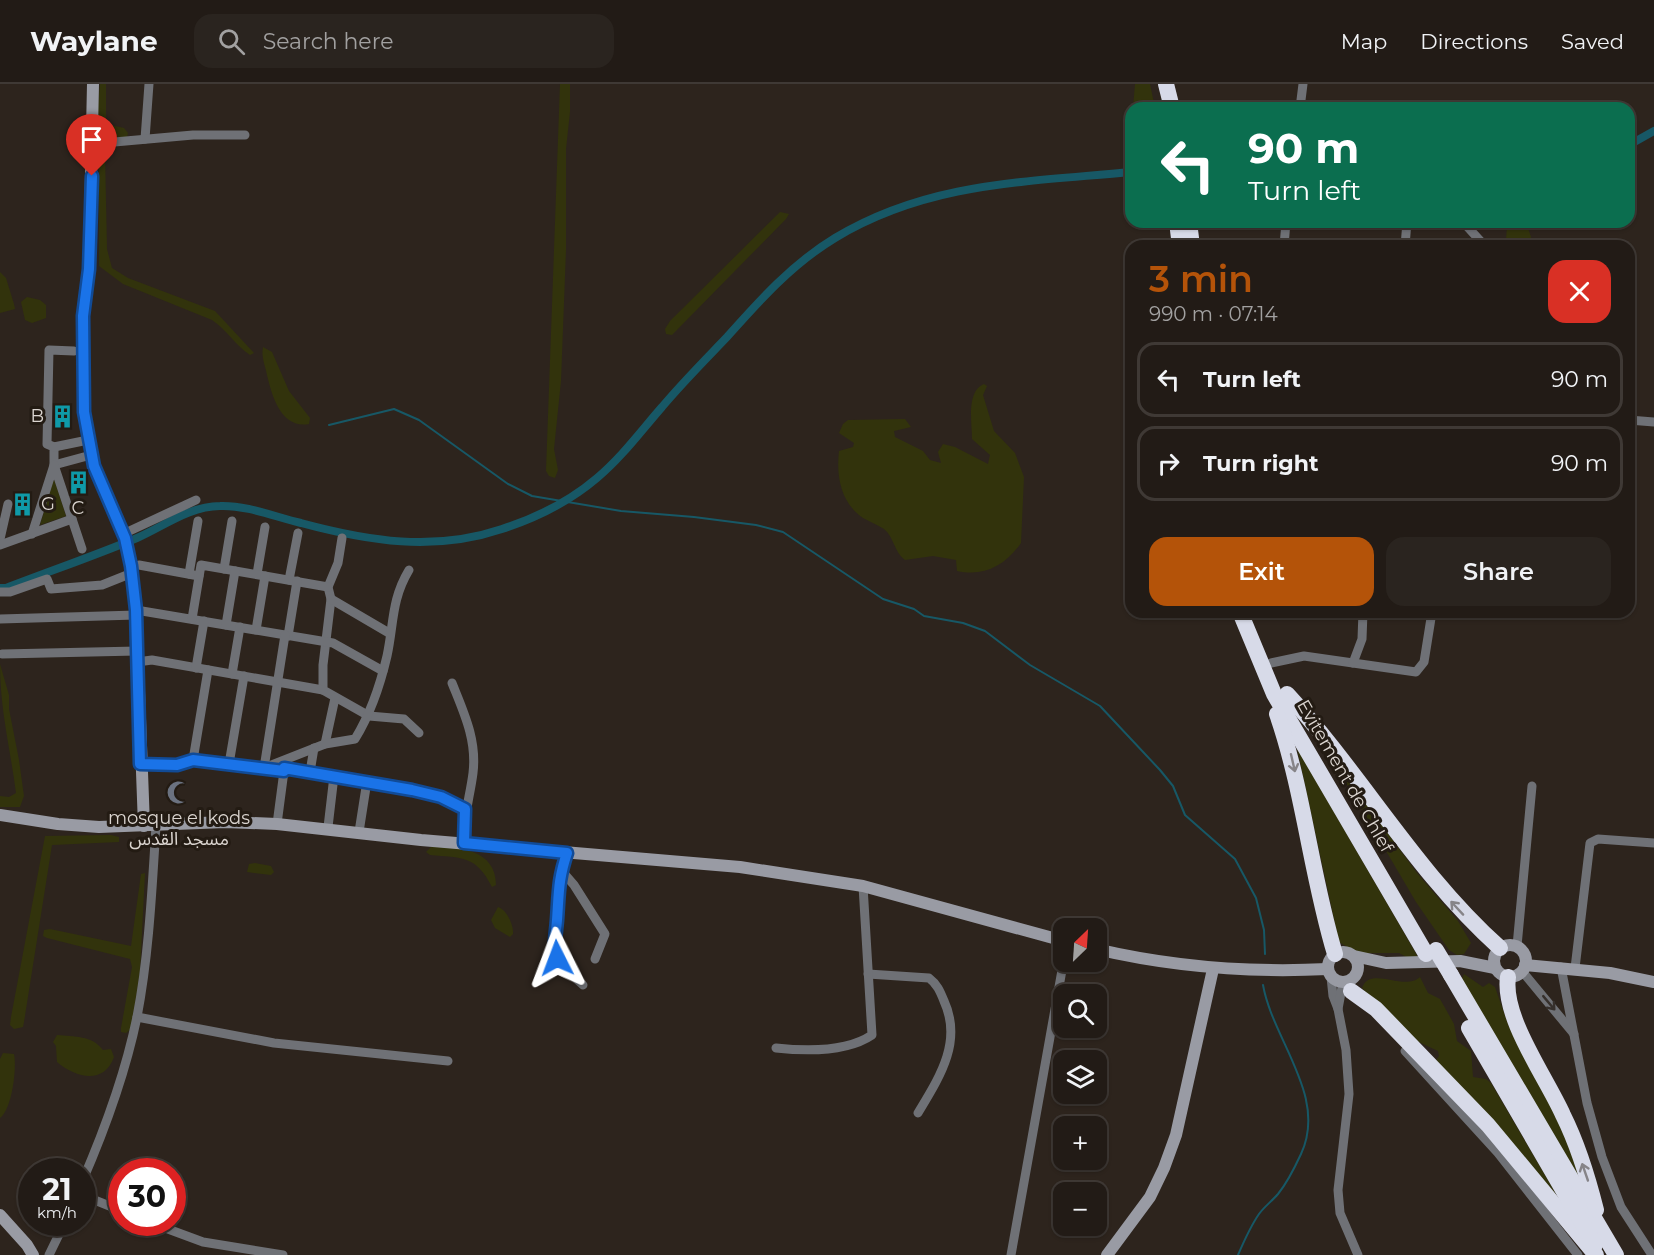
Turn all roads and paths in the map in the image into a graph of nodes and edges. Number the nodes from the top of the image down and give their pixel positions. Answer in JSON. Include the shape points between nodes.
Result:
{"nodes":[{"id":1,"x":93,"y":84,"type":"edge"},
{"id":2,"x":149,"y":84,"type":"edge"},
{"id":3,"x":1157,"y":84,"type":"edge"},
{"id":4,"x":1166,"y":84,"type":"edge"},
{"id":5,"x":1303,"y":84,"type":"edge"},
{"id":6,"x":1160,"y":102,"type":"edge"},
{"id":7,"x":1170,"y":102,"type":"edge"},
{"id":8,"x":1301,"y":102,"type":"edge"},
{"id":9,"x":244,"y":135,"type":"dead end"},
{"id":10,"x":145,"y":140,"type":"junction"},
{"id":11,"x":92,"y":144,"type":"junction"},
{"id":12,"x":1468,"y":228,"type":"edge"},
{"id":13,"x":1480,"y":240,"type":"edge"},
{"id":14,"x":74,"y":351,"type":"dead end"},
{"id":15,"x":1635,"y":421,"type":"edge"},
{"id":16,"x":1654,"y":423,"type":"edge"},
{"id":17,"x":88,"y":440,"type":"junction"},
{"id":18,"x":54,"y":447,"type":"junction"},
{"id":19,"x":91,"y":455,"type":"junction"},
{"id":20,"x":54,"y":465,"type":"junction"},
{"id":21,"x":196,"y":500,"type":"dead end"},
{"id":22,"x":8,"y":504,"type":"dead end"},
{"id":23,"x":72,"y":519,"type":"junction"},
{"id":24,"x":198,"y":520,"type":"dead end"},
{"id":25,"x":232,"y":521,"type":"dead end"},
{"id":26,"x":265,"y":527,"type":"dead end"},
{"id":27,"x":298,"y":533,"type":"dead end"},
{"id":28,"x":32,"y":534,"type":"junction"},
{"id":29,"x":123,"y":534,"type":"junction"},
{"id":30,"x":342,"y":538,"type":"dead end"},
{"id":31,"x":0,"y":539,"type":"edge"},
{"id":32,"x":0,"y":545,"type":"edge"},
{"id":33,"x":82,"y":549,"type":"dead end"},
{"id":34,"x":191,"y":563,"type":"junction"},
{"id":35,"x":201,"y":565,"type":"junction"},
{"id":36,"x":135,"y":569,"type":"junction"},
{"id":37,"x":224,"y":569,"type":"junction"},
{"id":38,"x":410,"y":570,"type":"dead end"},
{"id":39,"x":235,"y":571,"type":"junction"},
{"id":40,"x":189,"y":574,"type":"junction"},
{"id":41,"x":261,"y":575,"type":"junction"},
{"id":42,"x":199,"y":576,"type":"junction"},
{"id":43,"x":293,"y":581,"type":"junction"},
{"id":44,"x":328,"y":587,"type":"junction"},
{"id":45,"x":0,"y":592,"type":"edge"},
{"id":46,"x":331,"y":599,"type":"junction"},
{"id":47,"x":136,"y":613,"type":"junction"},
{"id":48,"x":1243,"y":618,"type":"edge"},
{"id":49,"x":1252,"y":618,"type":"edge"},
{"id":50,"x":1363,"y":618,"type":"edge"},
{"id":51,"x":1431,"y":618,"type":"edge"},
{"id":52,"x":0,"y":619,"type":"edge"},
{"id":53,"x":192,"y":619,"type":"junction"},
{"id":54,"x":204,"y":621,"type":"junction"},
{"id":55,"x":226,"y":625,"type":"junction"},
{"id":56,"x":240,"y":627,"type":"junction"},
{"id":57,"x":256,"y":630,"type":"junction"},
{"id":58,"x":389,"y":633,"type":"junction"},
{"id":59,"x":287,"y":635,"type":"junction"},
{"id":60,"x":325,"y":642,"type":"junction"},
{"id":61,"x":2,"y":654,"type":"dead end"},
{"id":62,"x":137,"y":656,"type":"junction"},
{"id":63,"x":1353,"y":663,"type":"junction"},
{"id":64,"x":1266,"y":665,"type":"junction"},
{"id":65,"x":196,"y":668,"type":"junction"},
{"id":66,"x":208,"y":670,"type":"junction"},
{"id":67,"x":383,"y":671,"type":"junction"},
{"id":68,"x":232,"y":674,"type":"junction"},
{"id":69,"x":244,"y":676,"type":"junction"},
{"id":70,"x":278,"y":682,"type":"junction"},
{"id":71,"x":452,"y":683,"type":"dead end"},
{"id":72,"x":323,"y":690,"type":"junction"},
{"id":73,"x":1287,"y":694,"type":"junction"},
{"id":74,"x":335,"y":698,"type":"junction"},
{"id":75,"x":369,"y":716,"type":"junction"},
{"id":76,"x":419,"y":733,"type":"dead end"},
{"id":77,"x":324,"y":744,"type":"junction"},
{"id":78,"x":314,"y":748,"type":"junction"},
{"id":79,"x":193,"y":760,"type":"junction"},
{"id":80,"x":209,"y":762,"type":"junction"},
{"id":81,"x":140,"y":764,"type":"junction"},
{"id":82,"x":229,"y":764,"type":"junction"},
{"id":83,"x":177,"y":765,"type":"junction"},
{"id":84,"x":284,"y":766,"type":"junction"},
{"id":85,"x":264,"y":768,"type":"junction"},
{"id":86,"x":310,"y":772,"type":"junction"},
{"id":87,"x":334,"y":776,"type":"junction"},
{"id":88,"x":367,"y":781,"type":"junction"},
{"id":89,"x":1532,"y":786,"type":"dead end"},
{"id":90,"x":465,"y":809,"type":"junction"},
{"id":91,"x":0,"y":815,"type":"edge"},
{"id":92,"x":277,"y":824,"type":"junction"},
{"id":93,"x":150,"y":826,"type":"junction"},
{"id":94,"x":328,"y":827,"type":"junction"},
{"id":95,"x":359,"y":832,"type":"junction"},
{"id":96,"x":464,"y":843,"type":"junction"},
{"id":97,"x":1654,"y":843,"type":"edge"},
{"id":98,"x":567,"y":853,"type":"junction"},
{"id":99,"x":561,"y":870,"type":"junction"},
{"id":100,"x":863,"y":886,"type":"junction"},
{"id":101,"x":1053,"y":938,"type":"edge"},
{"id":102,"x":1517,"y":946,"type":"junction"},
{"id":103,"x":1498,"y":950,"type":"junction"},
{"id":104,"x":1107,"y":951,"type":"edge"},
{"id":105,"x":1431,"y":952,"type":"junction"},
{"id":106,"x":1354,"y":956,"type":"junction"},
{"id":107,"x":596,"y":959,"type":"dead end"},
{"id":108,"x":1386,"y":963,"type":"junction"},
{"id":109,"x":1561,"y":966,"type":"junction"},
{"id":110,"x":1575,"y":968,"type":"junction"},
{"id":111,"x":1213,"y":969,"type":"junction"},
{"id":112,"x":1513,"y":970,"type":"junction"},
{"id":113,"x":1450,"y":971,"type":"junction"},
{"id":114,"x":1062,"y":972,"type":"edge"},
{"id":115,"x":868,"y":974,"type":"junction"},
{"id":116,"x":1341,"y":976,"type":"junction"},
{"id":117,"x":1654,"y":982,"type":"edge"},
{"id":118,"x":583,"y":985,"type":"dead end"},
{"id":119,"x":137,"y":1017,"type":"junction"},
{"id":120,"x":1575,"y":1035,"type":"junction"},
{"id":121,"x":776,"y":1048,"type":"dead end"},
{"id":122,"x":448,"y":1061,"type":"dead end"},
{"id":123,"x":918,"y":1113,"type":"dead end"},
{"id":124,"x":92,"y":1158,"type":"edge"},
{"id":125,"x":0,"y":1215,"type":"edge"},
{"id":126,"x":1600,"y":1228,"type":"junction"},
{"id":127,"x":58,"y":1236,"type":"edge"},
{"id":128,"x":186,"y":1236,"type":"edge"},
{"id":129,"x":33,"y":1255,"type":"edge"},
{"id":130,"x":49,"y":1255,"type":"edge"},
{"id":131,"x":283,"y":1255,"type":"edge"},
{"id":132,"x":1011,"y":1255,"type":"edge"},
{"id":133,"x":1107,"y":1255,"type":"edge"},
{"id":134,"x":1358,"y":1255,"type":"edge"},
{"id":135,"x":1578,"y":1255,"type":"edge"},
{"id":136,"x":1596,"y":1255,"type":"edge"},
{"id":137,"x":1601,"y":1255,"type":"edge"},
{"id":138,"x":1616,"y":1255,"type":"edge"},
{"id":139,"x":1652,"y":1255,"type":"edge"}],
"edges":[{"from":1,"to":11,"type":"main road"},
{"from":2,"to":10,"type":"street"},
{"from":3,"to":6,"type":"highway"},
{"from":4,"to":7,"type":"highway"},
{"from":5,"to":8,"type":"street"},
{"from":9,"to":10,"type":"street"},
{"from":10,"to":11,"type":"street"},
{"from":11,"to":17,"type":"main road","via":[[83,350]]},
{"from":12,"to":13,"type":"street"},
{"from":14,"to":18,"type":"street","via":[[49,351],[47,444]]},
{"from":15,"to":16,"type":"street"},
{"from":17,"to":18,"type":"street"},
{"from":17,"to":19,"type":"main road"},
{"from":18,"to":20,"type":"street"},
{"from":19,"to":20,"type":"street"},
{"from":19,"to":29,"type":"main road"},
{"from":20,"to":23,"type":"street"},
{"from":20,"to":28,"type":"street"},
{"from":21,"to":29,"type":"street"},
{"from":22,"to":31,"type":"street"},
{"from":23,"to":28,"type":"street"},
{"from":23,"to":33,"type":"street"},
{"from":24,"to":34,"type":"street"},
{"from":25,"to":37,"type":"street"},
{"from":26,"to":41,"type":"street"},
{"from":27,"to":43,"type":"street"},
{"from":28,"to":32,"type":"street"},
{"from":29,"to":36,"type":"main road"},
{"from":30,"to":44,"type":"street","via":[[338,563]]},
{"from":34,"to":35,"type":"street"},
{"from":34,"to":40,"type":"street"},
{"from":35,"to":37,"type":"street"},
{"from":35,"to":42,"type":"street"},
{"from":36,"to":40,"type":"street"},
{"from":36,"to":45,"type":"street","via":[[102,585],[51,589],[47,579]]},
{"from":36,"to":47,"type":"main road"},
{"from":37,"to":39,"type":"street"},
{"from":38,"to":58,"type":"street","via":[[399,590]]},
{"from":39,"to":41,"type":"street"},
{"from":39,"to":55,"type":"street"},
{"from":40,"to":42,"type":"street"},
{"from":41,"to":43,"type":"street"},
{"from":41,"to":57,"type":"street"},
{"from":42,"to":53,"type":"street"},
{"from":43,"to":44,"type":"street"},
{"from":43,"to":59,"type":"street"},
{"from":44,"to":46,"type":"street"},
{"from":46,"to":58,"type":"street"},
{"from":46,"to":60,"type":"street"},
{"from":47,"to":52,"type":"street"},
{"from":47,"to":53,"type":"street"},
{"from":47,"to":62,"type":"main road"},
{"from":48,"to":64,"type":"highway","name":"Evitement de Chlef"},
{"from":49,"to":64,"type":"highway","name":"Evitement de Chlef"},
{"from":50,"to":63,"type":"street","via":[[1362,639]]},
{"from":51,"to":63,"type":"street","via":[[1424,662],[1416,672]]},
{"from":53,"to":54,"type":"street"},
{"from":54,"to":55,"type":"street"},
{"from":54,"to":65,"type":"street"},
{"from":55,"to":56,"type":"street"},
{"from":56,"to":57,"type":"street"},
{"from":56,"to":68,"type":"street"},
{"from":57,"to":59,"type":"street"},
{"from":58,"to":67,"type":"street"},
{"from":59,"to":60,"type":"street"},
{"from":59,"to":70,"type":"street"},
{"from":60,"to":67,"type":"street"},
{"from":60,"to":72,"type":"street"},
{"from":61,"to":62,"type":"street"},
{"from":62,"to":65,"type":"street"},
{"from":62,"to":81,"type":"main road"},
{"from":63,"to":64,"type":"street","via":[[1304,656]]},
{"from":64,"to":73,"type":"highway","name":"Evitement de Chlef"},
{"from":64,"to":105,"type":"highway","name":"Evitement de Chlef"},
{"from":64,"to":116,"type":"highway","one_way":true,"via":[[1292,755],[1322,912]]},
{"from":65,"to":66,"type":"street"},
{"from":66,"to":68,"type":"street"},
{"from":66,"to":79,"type":"street"},
{"from":67,"to":75,"type":"street"},
{"from":68,"to":69,"type":"street"},
{"from":69,"to":70,"type":"street"},
{"from":69,"to":82,"type":"street"},
{"from":70,"to":72,"type":"street"},
{"from":70,"to":85,"type":"street"},
{"from":71,"to":90,"type":"street","via":[[472,732],[473,772]]},
{"from":72,"to":74,"type":"street"},
{"from":103,"to":73,"type":"highway","one_way":true,"via":[[1454,904],[1323,734]]},
{"from":73,"to":105,"type":"highway","name":"Evitement de Chlef"},
{"from":74,"to":75,"type":"street"},
{"from":74,"to":77,"type":"street"},
{"from":75,"to":76,"type":"street","via":[[399,717]]},
{"from":75,"to":77,"type":"street","via":[[355,739]]},
{"from":77,"to":78,"type":"street"},
{"from":78,"to":84,"type":"street"},
{"from":78,"to":86,"type":"street"},
{"from":79,"to":80,"type":"street"},
{"from":79,"to":83,"type":"street"},
{"from":80,"to":82,"type":"street"},
{"from":80,"to":83,"type":"street","via":[[198,767]]},
{"from":81,"to":83,"type":"street"},
{"from":81,"to":93,"type":"main road"},
{"from":82,"to":85,"type":"street"},
{"from":84,"to":85,"type":"street"},
{"from":84,"to":86,"type":"street"},
{"from":84,"to":92,"type":"street"},
{"from":86,"to":87,"type":"street"},
{"from":87,"to":88,"type":"street"},
{"from":87,"to":94,"type":"street"},
{"from":88,"to":90,"type":"street","via":[[441,797]]},
{"from":88,"to":95,"type":"street"},
{"from":89,"to":102,"type":"street"},
{"from":90,"to":96,"type":"street"},
{"from":91,"to":93,"type":"main road","via":[[58,824]]},
{"from":92,"to":93,"type":"main road"},
{"from":92,"to":94,"type":"main road"},
{"from":93,"to":119,"type":"street","via":[[152,894]]},
{"from":94,"to":95,"type":"main road"},
{"from":95,"to":96,"type":"main road"},
{"from":96,"to":98,"type":"main road"},
{"from":97,"to":110,"type":"street","via":[[1598,839],[1590,843]]},
{"from":98,"to":99,"type":"street"},
{"from":98,"to":100,"type":"main road","via":[[740,867]]},
{"from":99,"to":107,"type":"street","via":[[604,934]]},
{"from":99,"to":118,"type":"street","via":[[554,946],[560,964]]},
{"from":100,"to":101,"type":"main road"},
{"from":100,"to":115,"type":"street"},
{"from":102,"to":103,"type":"main road"},
{"from":102,"to":112,"type":"main road","via":[[1525,956]]},
{"from":103,"to":112,"type":"main road","via":[[1493,960]]},
{"from":103,"to":113,"type":"main road"},
{"from":104,"to":111,"type":"main road"},
{"from":105,"to":113,"type":"highway"},
{"from":106,"to":108,"type":"main road"},
{"from":106,"to":116,"type":"main road","via":[[1358,969]]},
{"from":106,"to":116,"type":"main road","via":[[1343,951]]},
{"from":108,"to":113,"type":"main road"},
{"from":108,"to":116,"type":"main road"},
{"from":109,"to":110,"type":"main road"},
{"from":109,"to":112,"type":"main road"},
{"from":109,"to":120,"type":"street"},
{"from":110,"to":117,"type":"main road"},
{"from":111,"to":116,"type":"main road"},
{"from":111,"to":133,"type":"main road","via":[[1176,1135],[1164,1168],[1150,1197]]},
{"from":112,"to":113,"type":"main road"},
{"from":112,"to":120,"type":"street","one_way":true},
{"from":126,"to":112,"type":"highway","one_way":true,"via":[[1591,1190],[1564,1116],[1512,1015],[1506,994]]},
{"from":113,"to":126,"type":"highway"},
{"from":113,"to":137,"type":"highway"},
{"from":114,"to":132,"type":"street"},
{"from":115,"to":121,"type":"street","via":[[873,1028],[870,1037],[842,1046]]},
{"from":115,"to":123,"type":"street","via":[[929,978],[939,988],[948,1008],[953,1029],[950,1050]]},
{"from":116,"to":134,"type":"street","via":[[1338,1009],[1349,1094],[1338,1190],[1340,1213]]},
{"from":116,"to":135,"type":"street","via":[[1498,1153]]},
{"from":116,"to":136,"type":"highway","via":[[1488,1125]]},
{"from":119,"to":122,"type":"street","via":[[274,1043]]},
{"from":119,"to":124,"type":"street","via":[[110,1116]]},
{"from":120,"to":139,"type":"street","via":[[1602,1157],[1621,1207]]},
{"from":125,"to":129,"type":"main road"},
{"from":126,"to":138,"type":"highway"},
{"from":127,"to":130,"type":"street"},
{"from":128,"to":131,"type":"street"}]}
